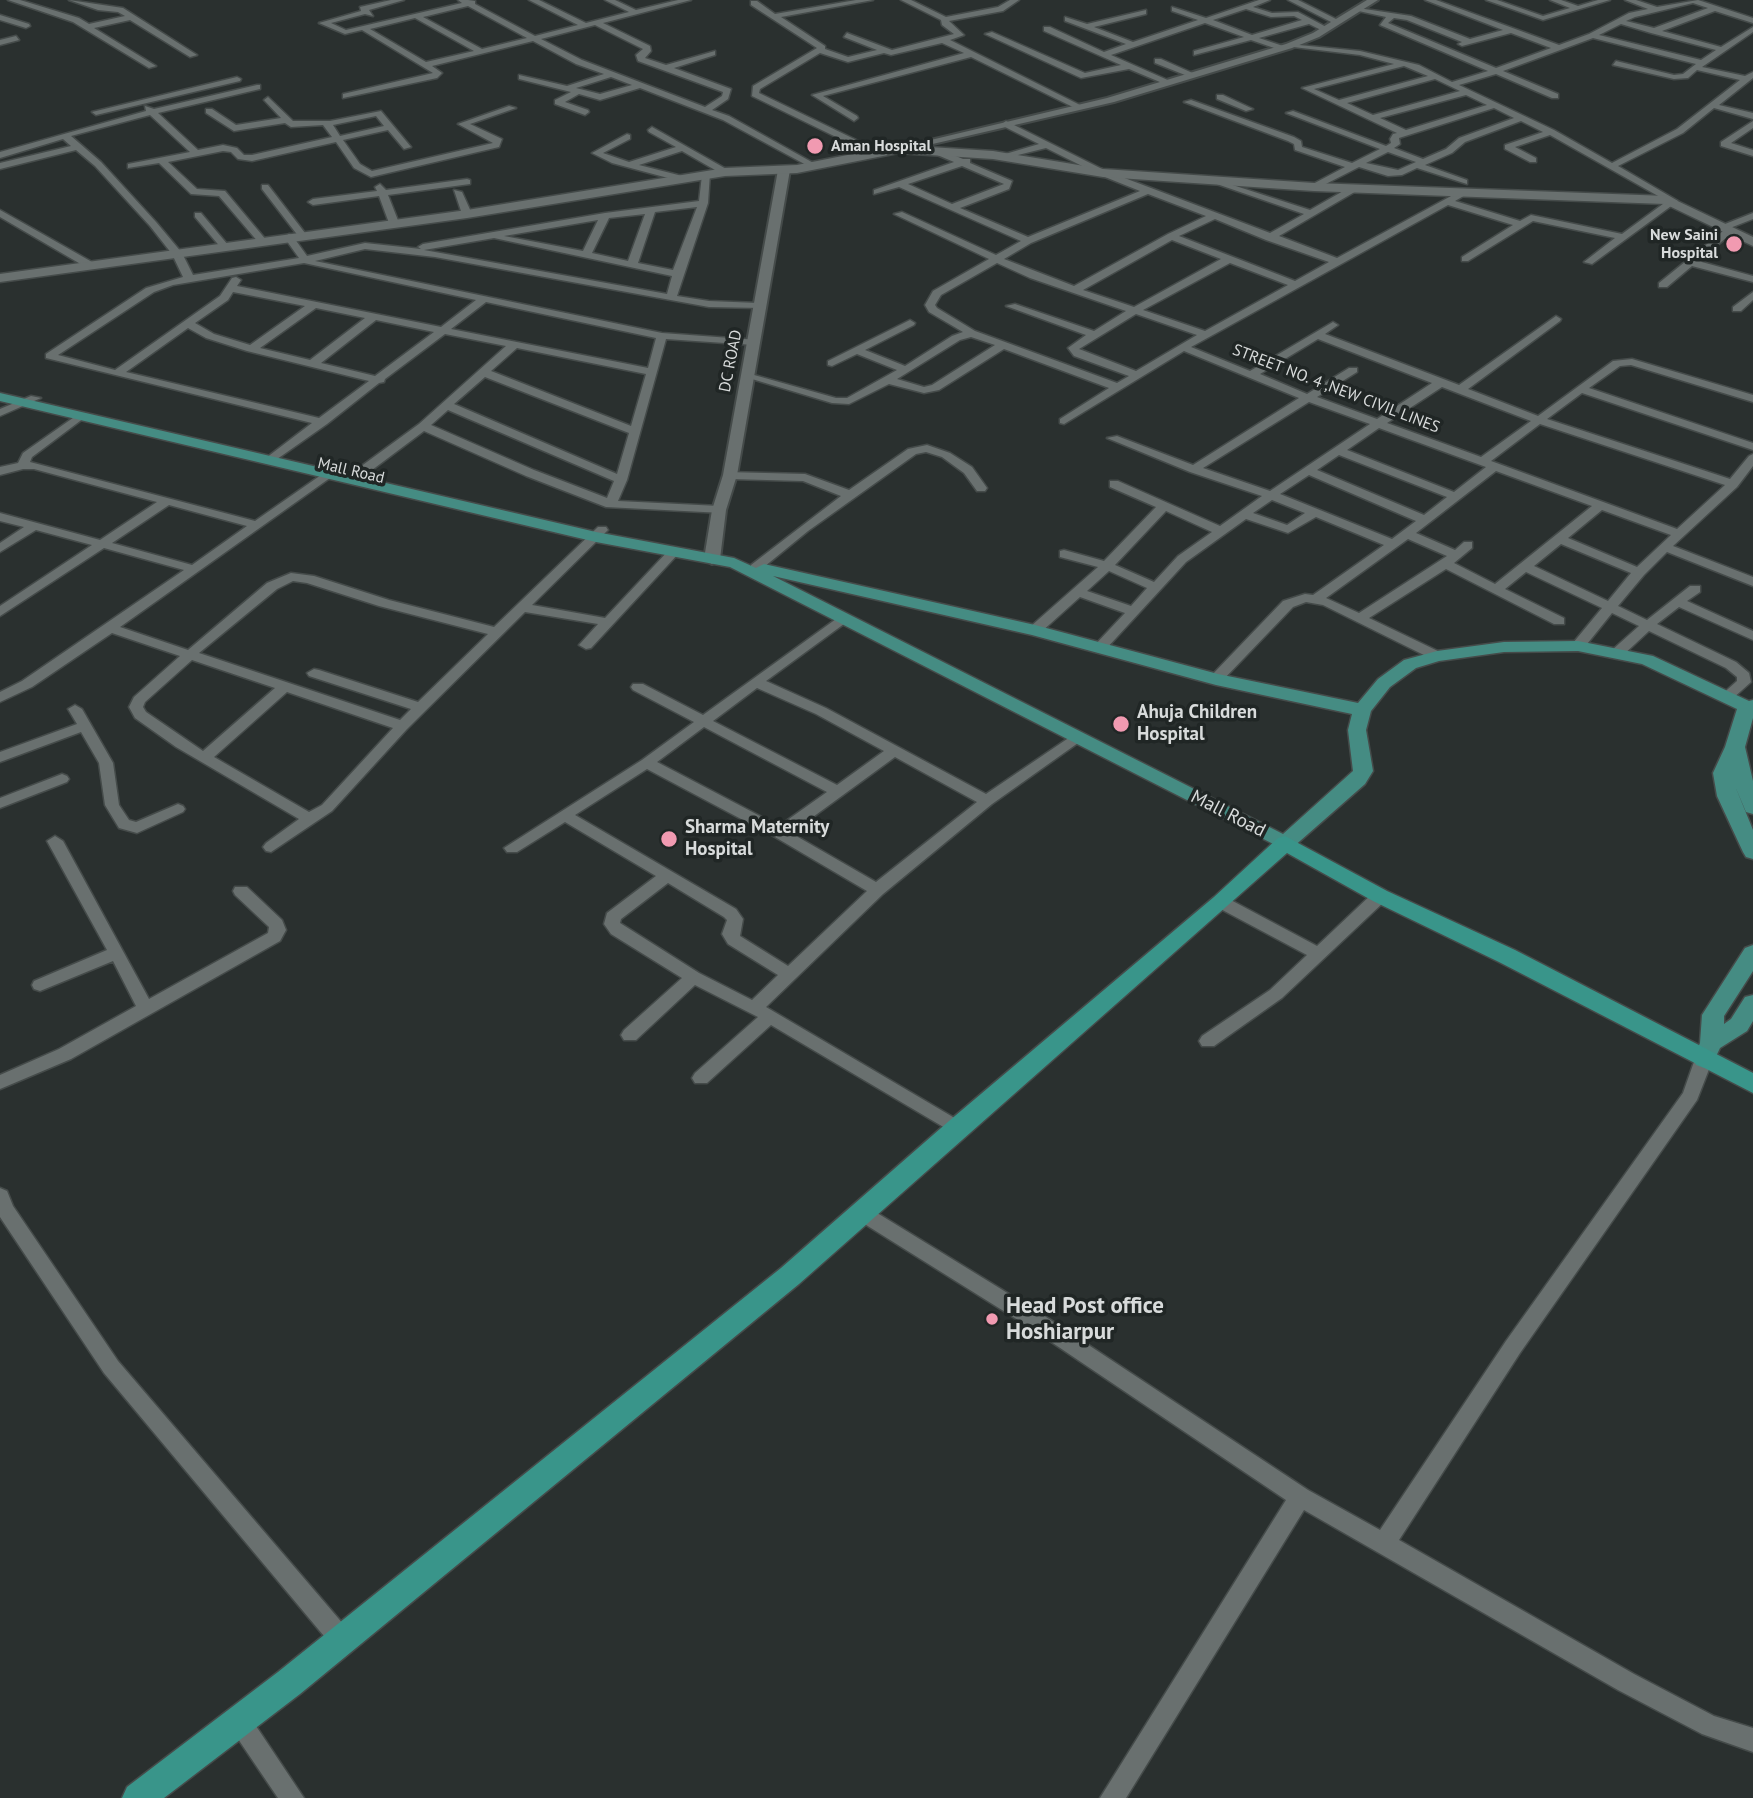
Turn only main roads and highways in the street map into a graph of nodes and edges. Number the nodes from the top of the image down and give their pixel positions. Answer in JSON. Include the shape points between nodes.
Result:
{"nodes":[{"id":1,"x":1753,"y":242,"type":"edge"},
{"id":2,"x":0,"y":278,"type":"edge"},
{"id":3,"x":0,"y":390,"type":"edge"},
{"id":4,"x":0,"y":397,"type":"edge"},
{"id":5,"x":30,"y":400,"type":"junction"},
{"id":6,"x":274,"y":457,"type":"junction"},
{"id":7,"x":333,"y":471,"type":"junction"},
{"id":8,"x":599,"y":533,"type":"junction"},
{"id":9,"x":706,"y":558,"type":"junction"},
{"id":10,"x":734,"y":563,"type":"junction"},
{"id":11,"x":1750,"y":707,"type":"edge"},
{"id":12,"x":1362,"y":710,"type":"junction"},
{"id":13,"x":1735,"y":747,"type":"junction"},
{"id":14,"x":1753,"y":807,"type":"edge"},
{"id":15,"x":1284,"y":843,"type":"junction"},
{"id":16,"x":1753,"y":852,"type":"edge"},
{"id":17,"x":1753,"y":953,"type":"edge"},
{"id":18,"x":1753,"y":1003,"type":"edge"},
{"id":19,"x":1707,"y":1051,"type":"junction"},
{"id":20,"x":1753,"y":1084,"type":"edge"},
{"id":21,"x":138,"y":1798,"type":"edge"}],
"edges":[{"from":1,"to":2,"type":"main road","via":[[1673,201],[1464,187],[1314,187],[1103,173],[1005,157],[898,149],[784,170],[725,172],[467,214]]},
{"from":3,"to":5,"type":"main road","name":"Mall Road"},
{"from":4,"to":5,"type":"main road","name":"Mall Road"},
{"from":5,"to":6,"type":"main road","name":"Mall Road"},
{"from":5,"to":6,"type":"main road","name":"Mall Road","via":[[80,416]]},
{"from":6,"to":7,"type":"main road","name":"Mall Road"},
{"from":7,"to":8,"type":"main road","name":"Mall Road"},
{"from":7,"to":8,"type":"main road","name":"Mall Road","via":[[359,473]]},
{"from":8,"to":9,"type":"main road","name":"Mall Road"},
{"from":8,"to":9,"type":"main road","name":"Mall Road","via":[[681,547]]},
{"from":9,"to":10,"type":"main road","name":"Mall Road"},
{"from":10,"to":12,"type":"main road"},
{"from":10,"to":15,"type":"main road","name":"Mall Road"},
{"from":11,"to":12,"type":"main road","via":[[1647,660],[1578,646],[1504,647],[1410,664],[1384,683]]},
{"from":11,"to":13,"type":"main road"},
{"from":12,"to":15,"type":"main road","via":[[1357,730],[1363,771],[1359,780]]},
{"from":13,"to":14,"type":"main road"},
{"from":13,"to":16,"type":"main road","via":[[1723,774],[1727,796]]},
{"from":15,"to":19,"type":"highway","name":"Mall Road","via":[[1380,895]]},
{"from":15,"to":21,"type":"highway","via":[[779,1285],[342,1640]]},
{"from":17,"to":19,"type":"main road","via":[[1713,1015]]},
{"from":18,"to":19,"type":"main road","via":[[1739,1025]]},
{"from":19,"to":20,"type":"highway","name":"Mall Road"}]}
